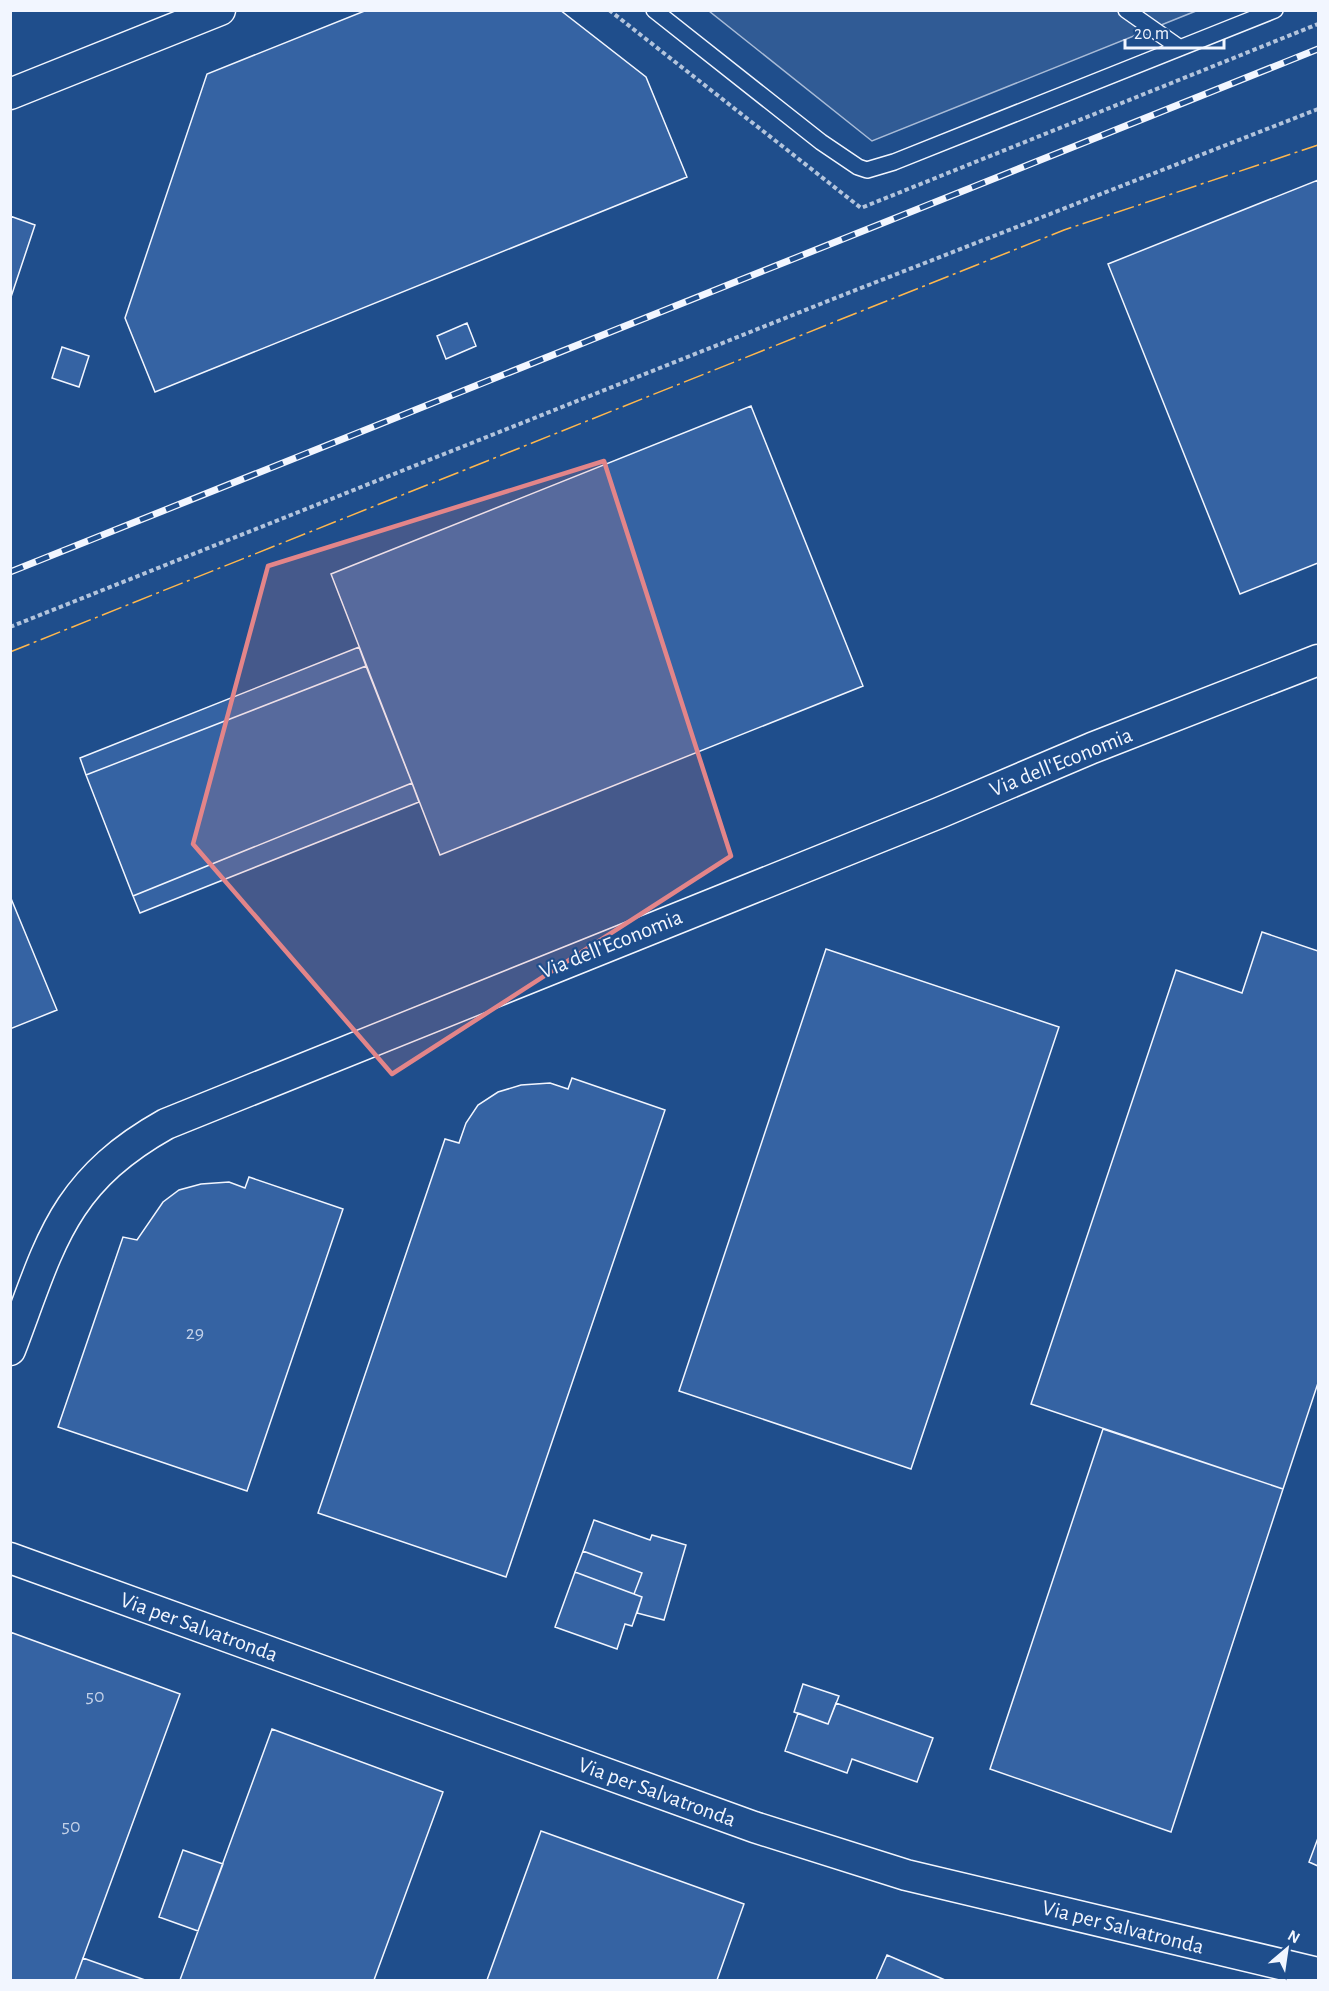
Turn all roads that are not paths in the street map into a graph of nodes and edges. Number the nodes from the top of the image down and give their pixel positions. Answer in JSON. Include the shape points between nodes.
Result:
{"nodes":[{"id":1,"x":220,"y":10,"type":"edge"},
{"id":2,"x":654,"y":10,"type":"edge"},
{"id":3,"x":1126,"y":10,"type":"edge"},
{"id":4,"x":1275,"y":10,"type":"edge"},
{"id":5,"x":1180,"y":48,"type":"junction"},
{"id":6,"x":10,"y":94,"type":"edge"},
{"id":7,"x":1318,"y":660,"type":"edge"},
{"id":8,"x":10,"y":1350,"type":"edge"},
{"id":9,"x":10,"y":1558,"type":"edge"},
{"id":10,"x":1318,"y":1973,"type":"edge"}],
"edges":[{"from":1,"to":6,"type":"street"},
{"from":2,"to":5,"type":"lane","via":[[821,141],[867,170]]},
{"from":3,"to":5,"type":"lane"},
{"from":4,"to":5,"type":"lane"},
{"from":7,"to":8,"type":"street","name":"Via dell'Economia","via":[[166,1124],[120,1154],[72,1203],[50,1244]]},
{"from":9,"to":10,"type":"street","name":"Via per Salvatronda","via":[[844,1857]]}]}
